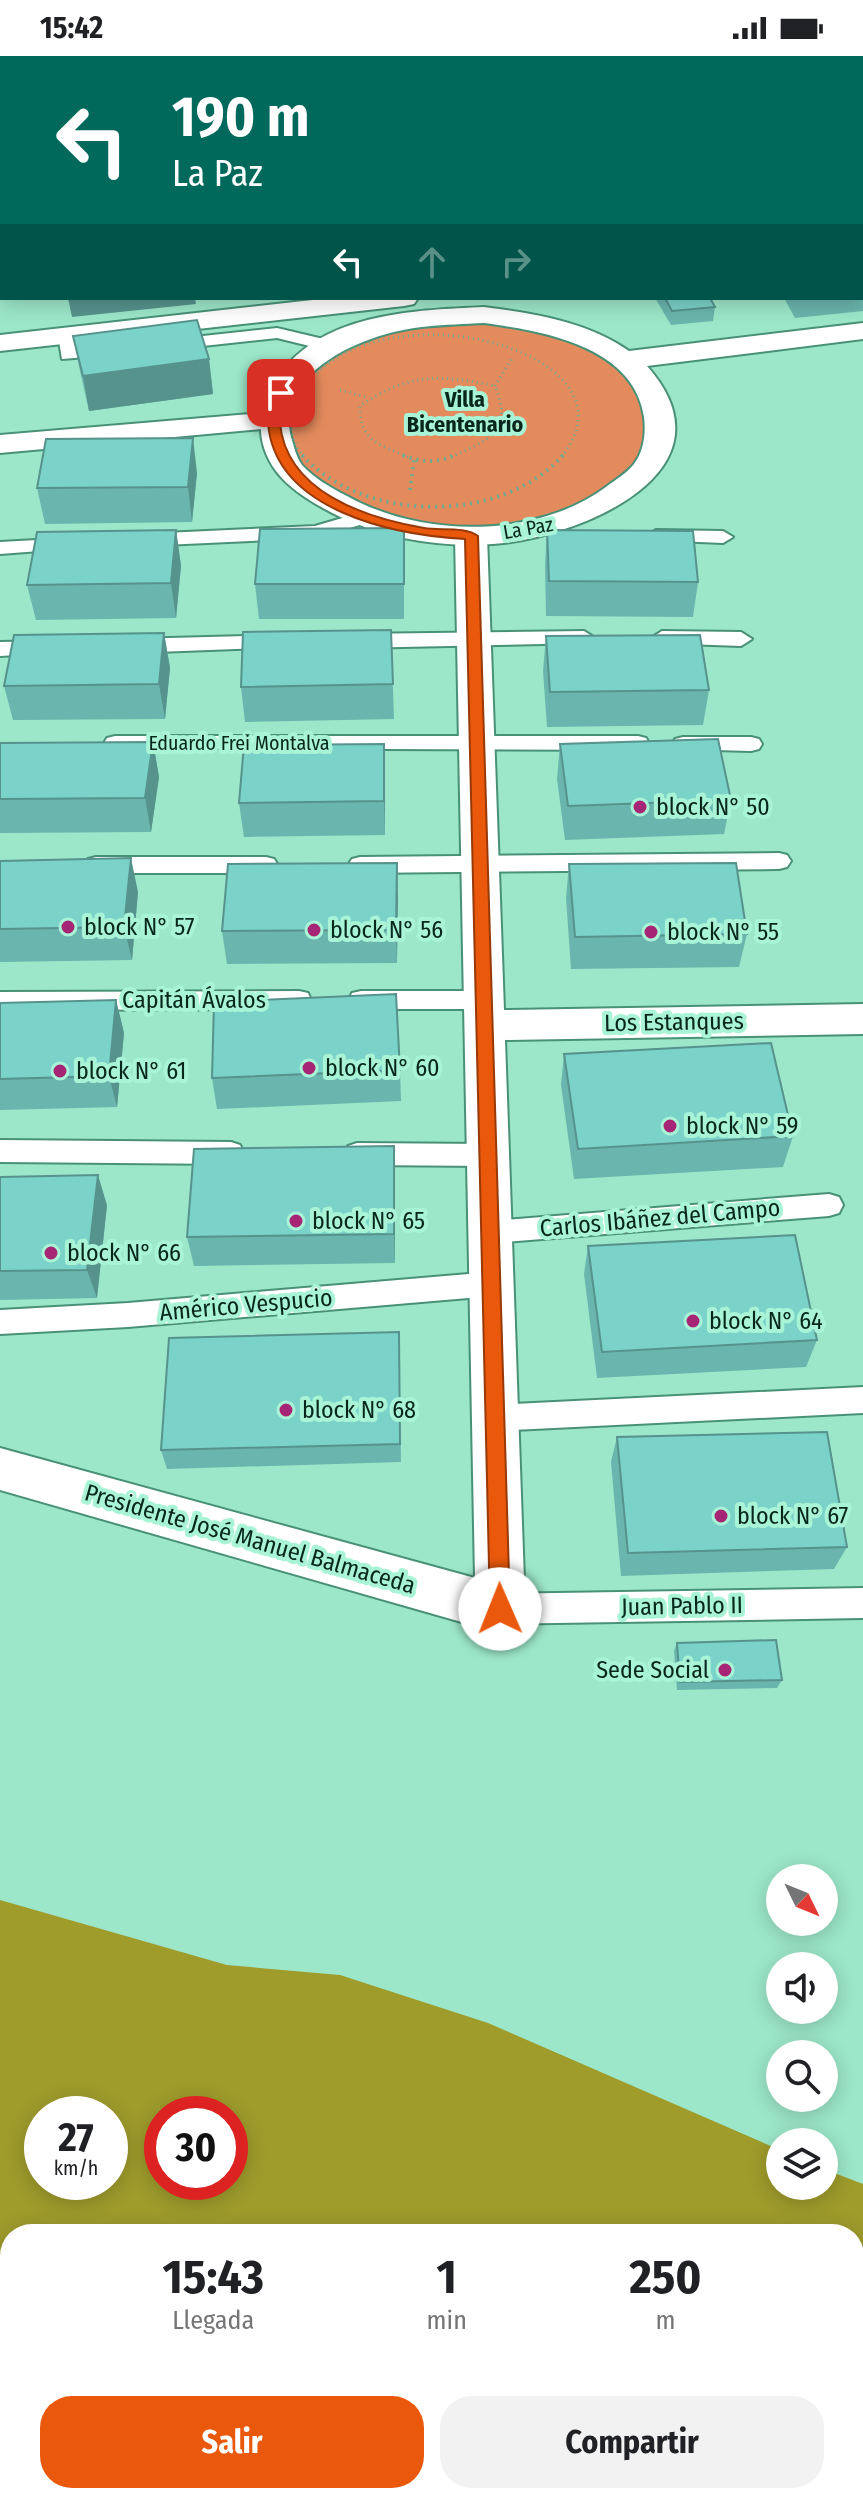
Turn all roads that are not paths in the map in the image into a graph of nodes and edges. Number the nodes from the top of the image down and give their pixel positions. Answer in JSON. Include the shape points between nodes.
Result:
{"nodes":[{"id":1,"x":386,"y":300,"type":"edge"},
{"id":2,"x":481,"y":307,"type":"edge"},
{"id":3,"x":863,"y":331,"type":"edge"},
{"id":4,"x":67,"y":335,"type":"junction"},
{"id":5,"x":0,"y":343,"type":"edge"},
{"id":6,"x":330,"y":346,"type":"junction"},
{"id":7,"x":624,"y":360,"type":"junction"},
{"id":8,"x":273,"y":421,"type":"junction"},
{"id":9,"x":0,"y":444,"type":"edge"},
{"id":10,"x":363,"y":518,"type":"junction"},
{"id":11,"x":534,"y":527,"type":"junction"},
{"id":12,"x":583,"y":535,"type":"edge"},
{"id":13,"x":630,"y":535,"type":"edge"},
{"id":14,"x":471,"y":536,"type":"junction"},
{"id":15,"x":723,"y":537,"type":"dead end"},
{"id":16,"x":126,"y":540,"type":"edge"},
{"id":17,"x":95,"y":542,"type":"edge"},
{"id":18,"x":0,"y":548,"type":"edge"},
{"id":19,"x":475,"y":638,"type":"junction"},
{"id":20,"x":600,"y":638,"type":"edge"},
{"id":21,"x":647,"y":638,"type":"edge"},
{"id":22,"x":741,"y":639,"type":"dead end"},
{"id":23,"x":332,"y":641,"type":"edge"},
{"id":24,"x":301,"y":642,"type":"edge"},
{"id":25,"x":111,"y":647,"type":"edge"},
{"id":26,"x":63,"y":648,"type":"edge"},
{"id":27,"x":0,"y":649,"type":"edge"},
{"id":28,"x":478,"y":742,"type":"junction"},
{"id":29,"x":96,"y":743,"type":"edge"},
{"id":30,"x":751,"y":744,"type":"dead end"},
{"id":31,"x":779,"y":861,"type":"dead end"},
{"id":32,"x":481,"y":864,"type":"junction"},
{"id":33,"x":78,"y":865,"type":"edge"},
{"id":34,"x":295,"y":865,"type":"edge"},
{"id":35,"x":341,"y":865,"type":"edge"},
{"id":36,"x":0,"y":1001,"type":"edge"},
{"id":37,"x":484,"y":1012,"type":"junction"},
{"id":38,"x":863,"y":1019,"type":"edge"},
{"id":39,"x":0,"y":1151,"type":"edge"},
{"id":40,"x":252,"y":1153,"type":"edge"},
{"id":41,"x":331,"y":1154,"type":"edge"},
{"id":42,"x":488,"y":1155,"type":"junction"},
{"id":43,"x":829,"y":1205,"type":"dead end"},
{"id":44,"x":491,"y":1232,"type":"junction"},
{"id":45,"x":492,"y":1284,"type":"junction"},
{"id":46,"x":0,"y":1322,"type":"edge"},
{"id":47,"x":863,"y":1400,"type":"edge"},
{"id":48,"x":495,"y":1418,"type":"junction"},
{"id":49,"x":0,"y":1469,"type":"edge"},
{"id":50,"x":863,"y":1603,"type":"edge"},
{"id":51,"x":500,"y":1609,"type":"junction"}],
"edges":[{"from":1,"to":4,"type":"street"},
{"from":2,"to":6,"type":"street","name":"La Paz","via":[[375,327]]},
{"from":2,"to":7,"type":"street","name":"La Paz","via":[[562,329]]},
{"from":3,"to":7,"type":"street"},
{"from":4,"to":5,"type":"street"},
{"from":4,"to":6,"type":"lane","via":[[68,355],[277,333]]},
{"from":6,"to":8,"type":"street","name":"La Paz","via":[[301,368],[281,393]]},
{"from":7,"to":11,"type":"street","name":"La Paz","via":[[653,392],[662,428],[650,465],[616,497],[564,522]]},
{"from":8,"to":9,"type":"street"},
{"from":8,"to":10,"type":"street","name":"La Paz","via":[[282,458],[313,491]]},
{"from":10,"to":14,"type":"street","name":"La Paz","via":[[426,533]]},
{"from":10,"to":16,"type":"lane","via":[[316,532]]},
{"from":11,"to":12,"type":"lane","via":[[551,535]]},
{"from":11,"to":14,"type":"street","name":"La Paz"},
{"from":13,"to":15,"type":"lane"},
{"from":14,"to":19,"type":"street"},
{"from":17,"to":18,"type":"lane"},
{"from":19,"to":20,"type":"lane"},
{"from":19,"to":23,"type":"lane"},
{"from":19,"to":28,"type":"street"},
{"from":21,"to":22,"type":"lane"},
{"from":24,"to":25,"type":"lane"},
{"from":26,"to":27,"type":"lane"},
{"from":28,"to":29,"type":"lane","name":"Eduardo Frei Montalva"},
{"from":28,"to":30,"type":"lane","name":"Eduardo Frei Montalva"},
{"from":28,"to":32,"type":"street"},
{"from":31,"to":32,"type":"lane"},
{"from":32,"to":35,"type":"lane"},
{"from":32,"to":37,"type":"street"},
{"from":33,"to":34,"type":"lane"},
{"from":36,"to":37,"type":"lane","name":"Capitán Ávalos","via":[[336,1000]]},
{"from":37,"to":38,"type":"street","name":"Los Estanques"},
{"from":37,"to":42,"type":"street"},
{"from":39,"to":40,"type":"lane"},
{"from":41,"to":42,"type":"lane"},
{"from":42,"to":44,"type":"street"},
{"from":43,"to":44,"type":"lane","name":"Carlos Ibáñez del Campo"},
{"from":44,"to":45,"type":"street"},
{"from":45,"to":46,"type":"lane","name":"Américo Vespucio"},
{"from":45,"to":48,"type":"street"},
{"from":47,"to":48,"type":"lane"},
{"from":48,"to":51,"type":"street"},
{"from":49,"to":51,"type":"street","name":"Presidente José Manuel Balmaceda"},
{"from":50,"to":51,"type":"lane","name":"Juan Pablo II"}]}
